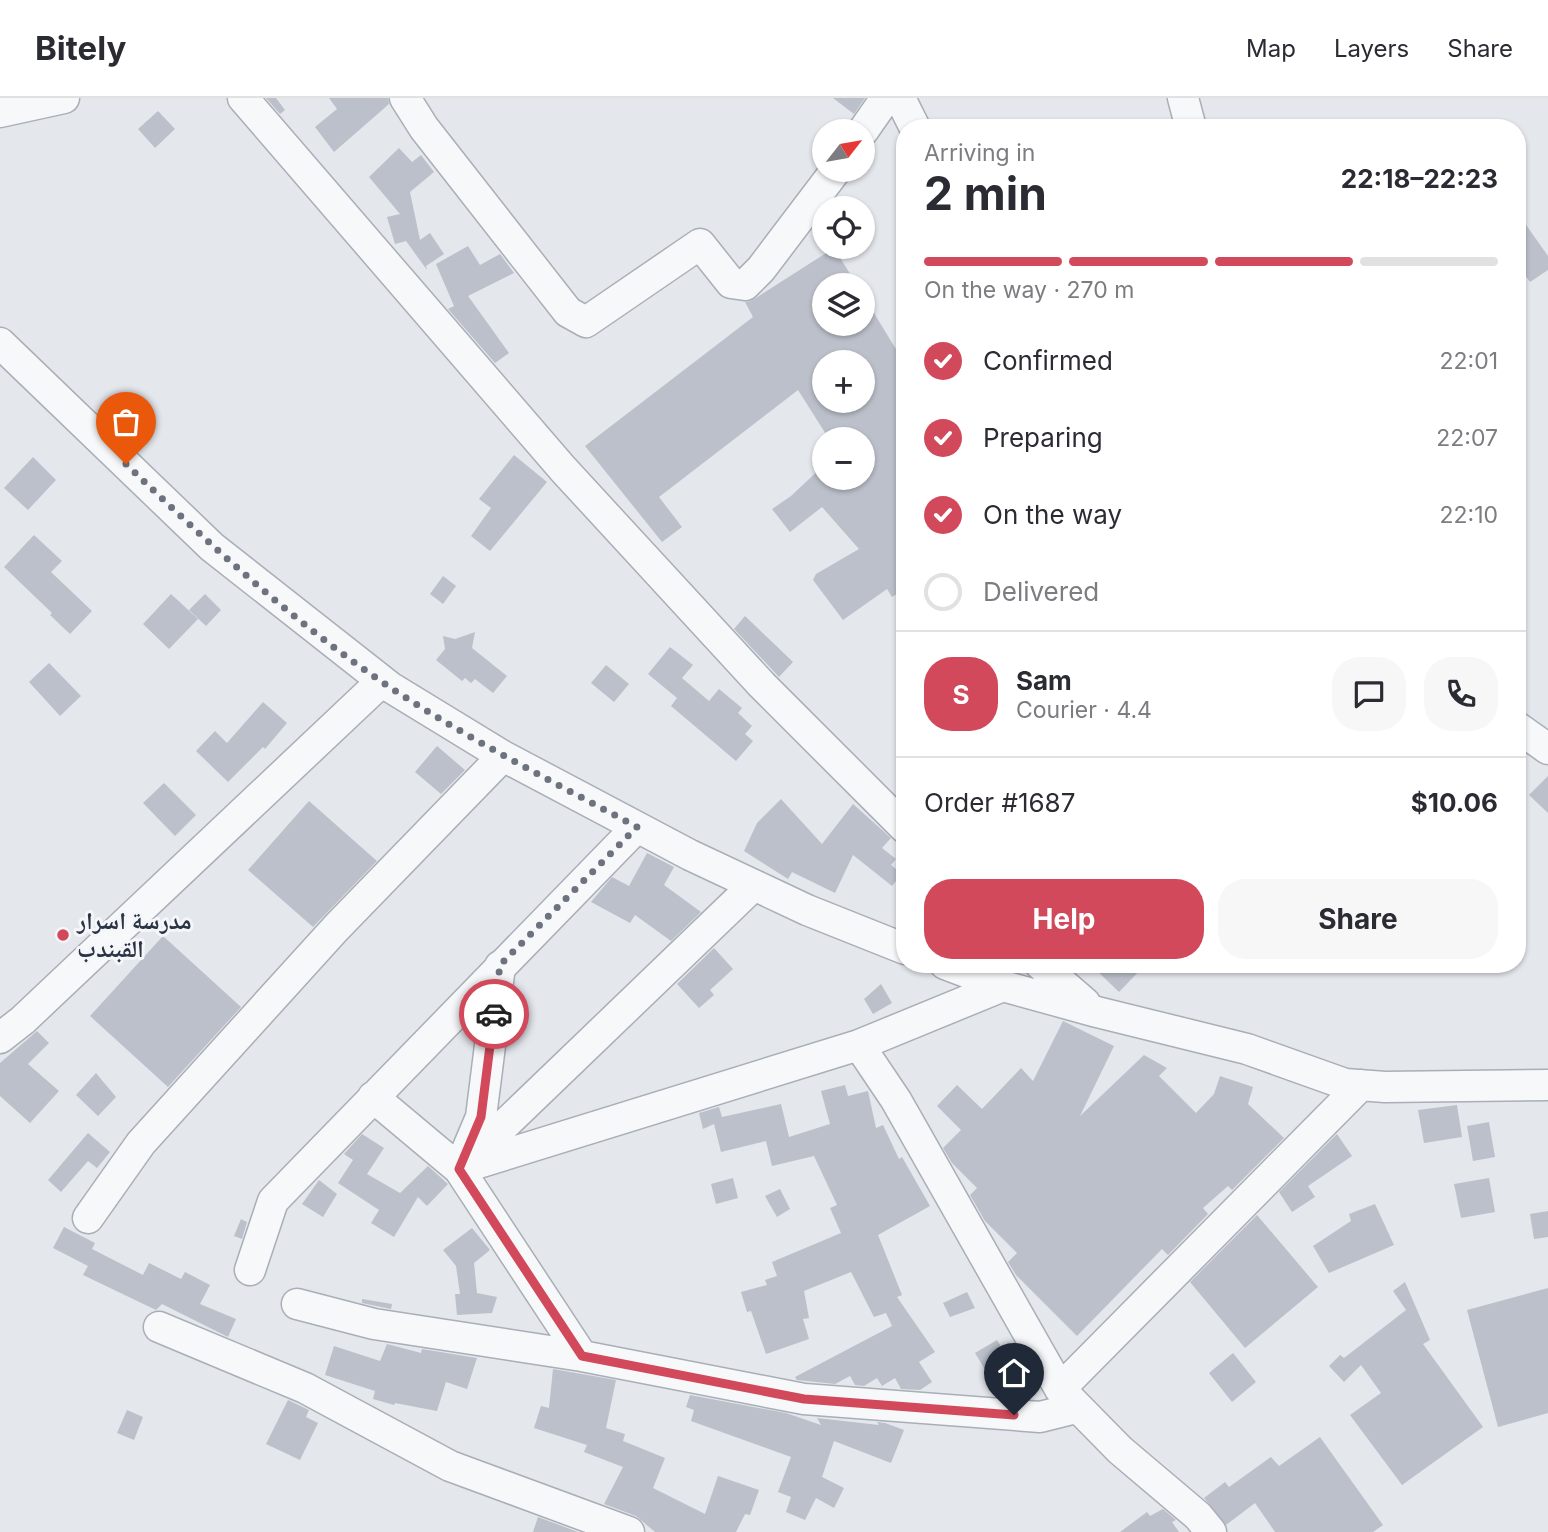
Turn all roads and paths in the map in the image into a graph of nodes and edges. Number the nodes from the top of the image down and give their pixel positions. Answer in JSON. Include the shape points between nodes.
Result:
{"nodes":[{"id":1,"x":64,"y":98,"type":"edge"},
{"id":2,"x":243,"y":98,"type":"edge"},
{"id":3,"x":405,"y":98,"type":"edge"},
{"id":4,"x":886,"y":98,"type":"edge"},
{"id":5,"x":900,"y":98,"type":"edge"},
{"id":6,"x":1182,"y":98,"type":"edge"},
{"id":7,"x":0,"y":112,"type":"edge"},
{"id":8,"x":871,"y":119,"type":"edge"},
{"id":9,"x":910,"y":119,"type":"edge"},
{"id":10,"x":1188,"y":119,"type":"edge"},
{"id":11,"x":827,"y":182,"type":"edge"},
{"id":12,"x":0,"y":343,"type":"edge"},
{"id":13,"x":382,"y":681,"type":"junction"},
{"id":14,"x":1526,"y":733,"type":"edge"},
{"id":15,"x":1548,"y":749,"type":"edge"},
{"id":16,"x":503,"y":756,"type":"junction"},
{"id":17,"x":896,"y":819,"type":"edge"},
{"id":18,"x":637,"y":827,"type":"junction"},
{"id":19,"x":754,"y":885,"type":"junction"},
{"id":20,"x":896,"y":945,"type":"edge"},
{"id":21,"x":500,"y":965,"type":"junction"},
{"id":22,"x":969,"y":973,"type":"edge"},
{"id":23,"x":1057,"y":973,"type":"edge"},
{"id":24,"x":1003,"y":986,"type":"junction"},
{"id":25,"x":1097,"y":1012,"type":"junction"},
{"id":26,"x":0,"y":1038,"type":"edge"},
{"id":27,"x":859,"y":1045,"type":"junction"},
{"id":28,"x":1361,"y":1085,"type":"junction"},
{"id":29,"x":1548,"y":1085,"type":"edge"},
{"id":30,"x":373,"y":1097,"type":"junction"},
{"id":31,"x":459,"y":1169,"type":"junction"},
{"id":32,"x":88,"y":1218,"type":"dead end"},
{"id":33,"x":250,"y":1270,"type":"dead end"},
{"id":34,"x":297,"y":1304,"type":"dead end"},
{"id":35,"x":159,"y":1327,"type":"dead end"},
{"id":36,"x":582,"y":1356,"type":"junction"},
{"id":37,"x":1068,"y":1398,"type":"junction"},
{"id":38,"x":629,"y":1532,"type":"edge"},
{"id":39,"x":1211,"y":1532,"type":"edge"}],
"edges":[{"from":1,"to":7,"type":"street"},
{"from":2,"to":17,"type":"street","via":[[563,469],[762,685]]},
{"from":3,"to":11,"type":"street","via":[[568,312],[586,322],[700,244],[731,283],[745,285]]},
{"from":4,"to":8,"type":"street"},
{"from":5,"to":9,"type":"street"},
{"from":6,"to":10,"type":"street"},
{"from":12,"to":13,"type":"street","via":[[212,547]]},
{"from":13,"to":16,"type":"street"},
{"from":13,"to":26,"type":"street"},
{"from":14,"to":15,"type":"street"},
{"from":16,"to":18,"type":"street"},
{"from":16,"to":32,"type":"street","via":[[336,928],[150,1132]]},
{"from":18,"to":19,"type":"street"},
{"from":18,"to":21,"type":"street"},
{"from":19,"to":20,"type":"street"},
{"from":19,"to":31,"type":"street"},
{"from":21,"to":30,"type":"street"},
{"from":21,"to":31,"type":"street","via":[[481,1117]]},
{"from":22,"to":24,"type":"street"},
{"from":23,"to":25,"type":"street"},
{"from":24,"to":25,"type":"street"},
{"from":24,"to":27,"type":"street"},
{"from":25,"to":28,"type":"street","via":[[1247,1049],[1345,1084]]},
{"from":27,"to":31,"type":"street"},
{"from":27,"to":37,"type":"street","via":[[896,1100]]},
{"from":28,"to":29,"type":"street"},
{"from":28,"to":37,"type":"street"},
{"from":30,"to":31,"type":"street"},
{"from":30,"to":33,"type":"street","via":[[273,1201]]},
{"from":31,"to":36,"type":"street"},
{"from":34,"to":36,"type":"street","via":[[374,1324]]},
{"from":35,"to":38,"type":"street","via":[[305,1388],[450,1466]]},
{"from":36,"to":37,"type":"street","via":[[804,1399],[1040,1417]]},
{"from":37,"to":39,"type":"street"}]}
